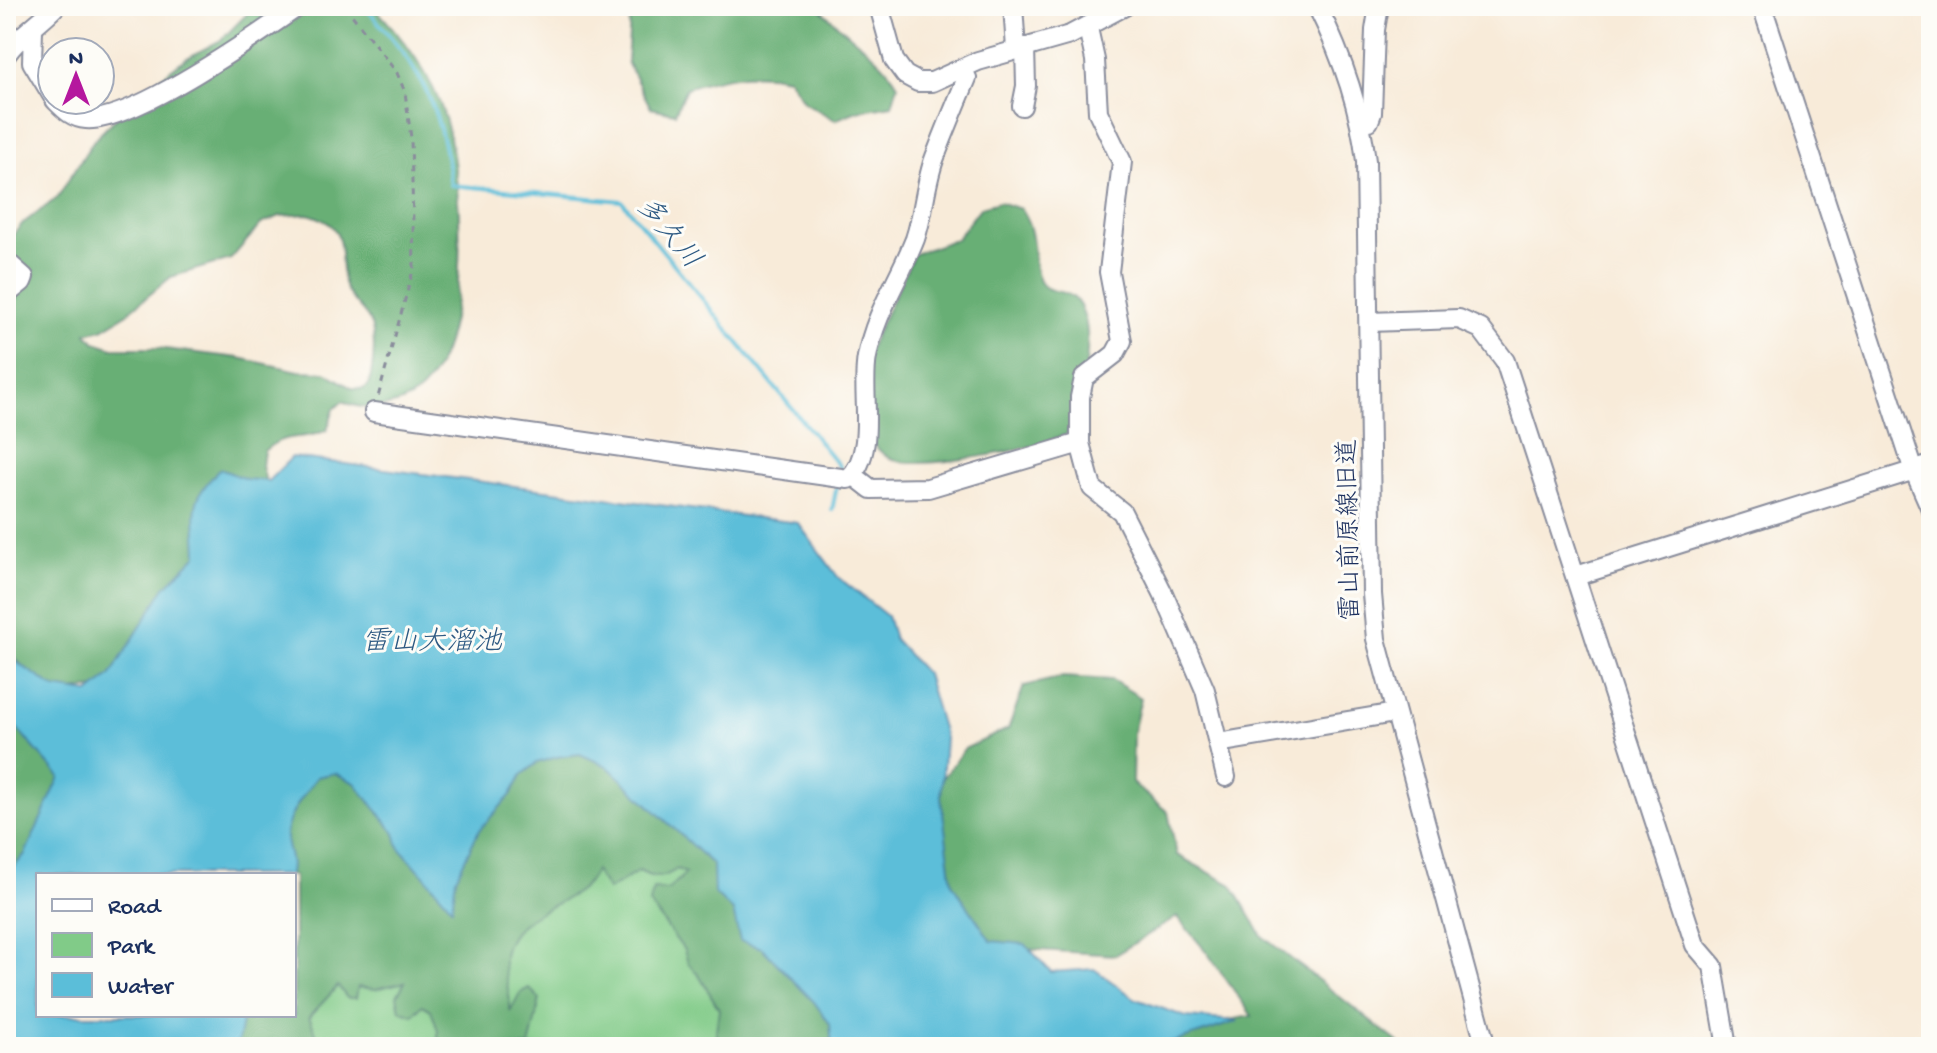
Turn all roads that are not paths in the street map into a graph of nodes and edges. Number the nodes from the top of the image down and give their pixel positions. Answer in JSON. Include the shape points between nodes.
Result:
{"nodes":[{"id":1,"x":56,"y":6,"type":"edge"},
{"id":2,"x":299,"y":6,"type":"edge"},
{"id":3,"x":879,"y":6,"type":"edge"},
{"id":4,"x":1013,"y":6,"type":"edge"},
{"id":5,"x":1125,"y":6,"type":"edge"},
{"id":6,"x":1317,"y":6,"type":"edge"},
{"id":7,"x":1379,"y":6,"type":"edge"},
{"id":8,"x":1762,"y":6,"type":"edge"},
{"id":9,"x":1088,"y":28,"type":"junction"},
{"id":10,"x":33,"y":30,"type":"junction"},
{"id":11,"x":1021,"y":48,"type":"junction"},
{"id":12,"x":6,"y":55,"type":"edge"},
{"id":13,"x":36,"y":69,"type":"edge"},
{"id":14,"x":962,"y":70,"type":"junction"},
{"id":15,"x":1022,"y":106,"type":"dead end"},
{"id":16,"x":116,"y":112,"type":"edge"},
{"id":17,"x":73,"y":116,"type":"edge"},
{"id":18,"x":101,"y":116,"type":"edge"},
{"id":19,"x":1360,"y":122,"type":"junction"},
{"id":20,"x":6,"y":261,"type":"edge"},
{"id":21,"x":6,"y":295,"type":"edge"},
{"id":22,"x":1369,"y":322,"type":"junction"},
{"id":23,"x":374,"y":412,"type":"road end"},
{"id":24,"x":1080,"y":443,"type":"junction"},
{"id":25,"x":1922,"y":466,"type":"edge"},
{"id":26,"x":844,"y":477,"type":"junction"},
{"id":27,"x":1931,"y":509,"type":"edge"},
{"id":28,"x":1576,"y":576,"type":"junction"},
{"id":29,"x":1395,"y":713,"type":"junction"},
{"id":30,"x":1218,"y":743,"type":"junction"},
{"id":31,"x":1226,"y":777,"type":"dead end"},
{"id":32,"x":1486,"y":1047,"type":"edge"},
{"id":33,"x":1727,"y":1047,"type":"edge"}],
"edges":[{"from":1,"to":10,"type":"street"},
{"from":2,"to":16,"type":"street","via":[[213,66]]},
{"from":3,"to":14,"type":"street","via":[[894,60],[905,75],[932,82]]},
{"from":4,"to":11,"type":"street"},
{"from":5,"to":9,"type":"street"},
{"from":6,"to":19,"type":"street","name":"雷山前原線旧道","via":[[1341,56]]},
{"from":7,"to":19,"type":"street","via":[[1372,113],[1369,121]]},
{"from":8,"to":25,"type":"street"},
{"from":9,"to":11,"type":"street"},
{"from":9,"to":24,"type":"street","via":[[1101,126],[1122,162],[1109,272],[1122,341],[1115,354],[1084,378]]},
{"from":10,"to":12,"type":"street","via":[[19,37]]},
{"from":10,"to":13,"type":"street"},
{"from":11,"to":14,"type":"street"},
{"from":11,"to":15,"type":"street","via":[[1026,86]]},
{"from":14,"to":26,"type":"street","via":[[967,78],[935,156],[918,231],[902,273],[877,315],[865,370],[864,448]]},
{"from":17,"to":18,"type":"street"},
{"from":19,"to":22,"type":"street","name":"雷山前原線旧道"},
{"from":20,"to":21,"type":"street","via":[[24,277]]},
{"from":22,"to":28,"type":"street","via":[[1459,319],[1473,323],[1494,344],[1514,381]]},
{"from":22,"to":29,"type":"street","name":"雷山前原線旧道","via":[[1372,594],[1376,639]]},
{"from":23,"to":26,"type":"street"},
{"from":24,"to":26,"type":"street","via":[[928,488],[871,489]]},
{"from":24,"to":30,"type":"street","via":[[1092,488],[1122,512],[1163,593],[1205,690]]},
{"from":25,"to":27,"type":"street"},
{"from":25,"to":28,"type":"street"},
{"from":28,"to":33,"type":"street","via":[[1695,945],[1713,966]]},
{"from":29,"to":30,"type":"street"},
{"from":29,"to":32,"type":"street","name":"雷山前原線旧道"},
{"from":30,"to":31,"type":"street"}]}
